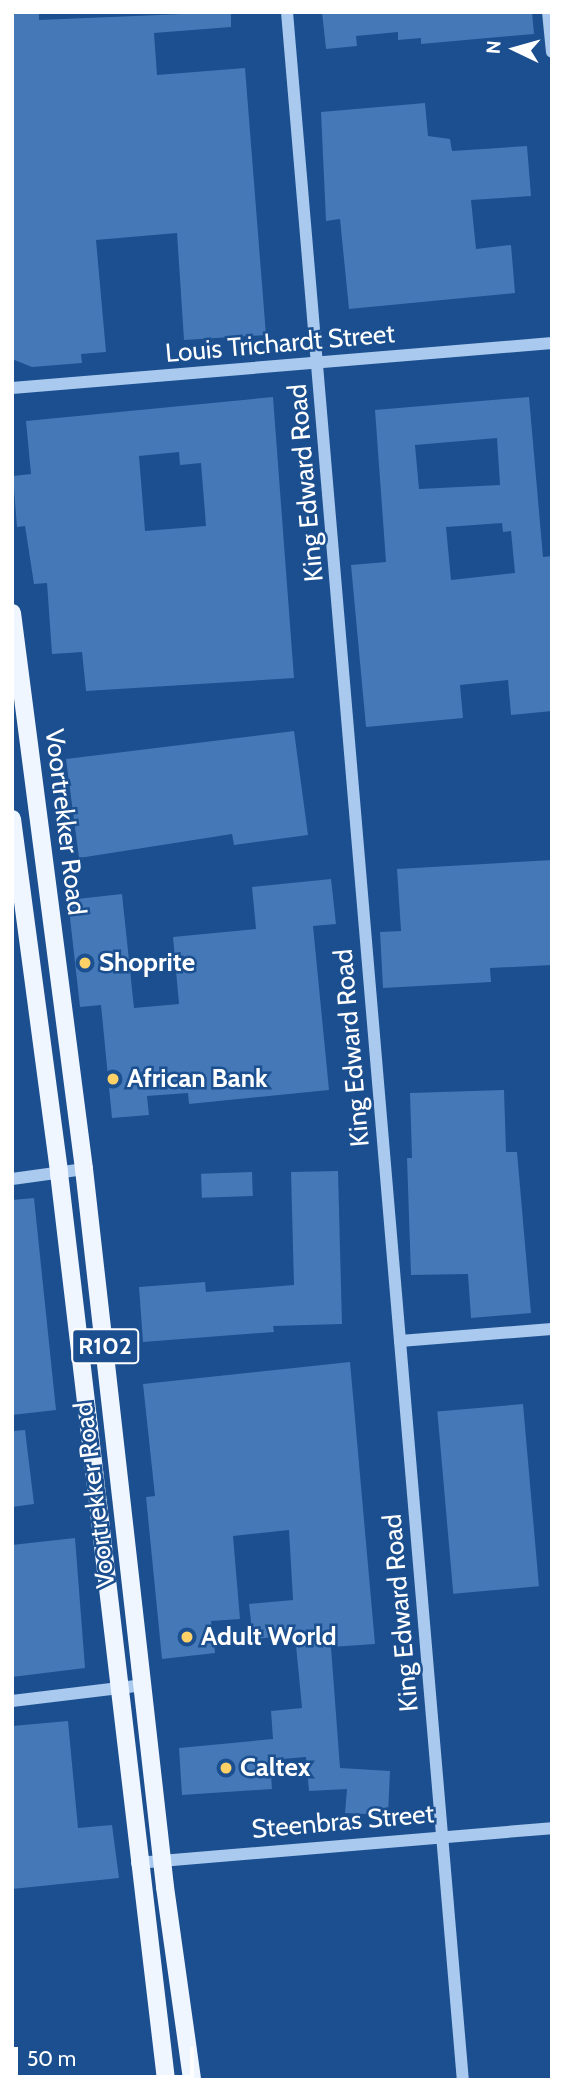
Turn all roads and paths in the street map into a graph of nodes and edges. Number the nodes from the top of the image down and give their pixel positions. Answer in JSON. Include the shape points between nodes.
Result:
{"nodes":[{"id":1,"x":287,"y":12,"type":"edge"},
{"id":2,"x":548,"y":12,"type":"edge"},
{"id":3,"x":552,"y":52,"type":"edge"},
{"id":4,"x":552,"y":343,"type":"edge"},
{"id":5,"x":319,"y":364,"type":"junction"},
{"id":6,"x":12,"y":388,"type":"edge"},
{"id":7,"x":12,"y":613,"type":"edge"},
{"id":8,"x":15,"y":656,"type":"edge"},
{"id":9,"x":12,"y":818,"type":"edge"},
{"id":10,"x":84,"y":1169,"type":"junction"},
{"id":11,"x":59,"y":1173,"type":"junction"},
{"id":12,"x":12,"y":1179,"type":"edge"},
{"id":13,"x":552,"y":1329,"type":"edge"},
{"id":14,"x":400,"y":1341,"type":"junction"},
{"id":15,"x":144,"y":1685,"type":"junction"},
{"id":16,"x":118,"y":1688,"type":"junction"},
{"id":17,"x":12,"y":1701,"type":"edge"},
{"id":18,"x":552,"y":1828,"type":"edge"},
{"id":19,"x":443,"y":1837,"type":"junction"},
{"id":20,"x":163,"y":1860,"type":"junction"},
{"id":21,"x":138,"y":1863,"type":"junction"},
{"id":22,"x":166,"y":2080,"type":"edge"},
{"id":23,"x":191,"y":2080,"type":"edge"},
{"id":24,"x":463,"y":2080,"type":"edge"}],
"edges":[{"from":1,"to":5,"type":"street","name":"King Edward Road"},
{"from":2,"to":3,"type":"street"},
{"from":4,"to":5,"type":"street","name":"Louis Trichardt Street"},
{"from":5,"to":6,"type":"street","name":"Louis Trichardt Street"},
{"from":5,"to":14,"type":"street","name":"King Edward Road"},
{"from":7,"to":8,"type":"main road","name":"Voortrekker Road","number":"R102"},
{"from":8,"to":10,"type":"main road","name":"Voortrekker Road","number":"R102"},
{"from":9,"to":11,"type":"main road","name":"Voortrekker Road","number":"R102"},
{"from":10,"to":11,"type":"street"},
{"from":10,"to":15,"type":"main road","name":"Voortrekker Road","number":"R102"},
{"from":11,"to":12,"type":"street"},
{"from":11,"to":16,"type":"main road","name":"Voortrekker Road","number":"R102"},
{"from":13,"to":14,"type":"street"},
{"from":14,"to":19,"type":"street","name":"King Edward Road"},
{"from":15,"to":16,"type":"street"},
{"from":15,"to":20,"type":"main road","name":"Voortrekker Road","number":"R102"},
{"from":16,"to":17,"type":"street"},
{"from":16,"to":21,"type":"main road","name":"Voortrekker Road","number":"R102"},
{"from":18,"to":19,"type":"street","name":"Steenbras Street"},
{"from":19,"to":20,"type":"street","name":"Steenbras Street"},
{"from":19,"to":24,"type":"street","name":"King Edward Road"},
{"from":20,"to":21,"type":"street","name":"Steenbras Street"},
{"from":20,"to":23,"type":"main road","name":"Voortrekker Road","number":"R102"},
{"from":21,"to":22,"type":"main road","name":"Voortrekker Road","number":"R102"}]}
